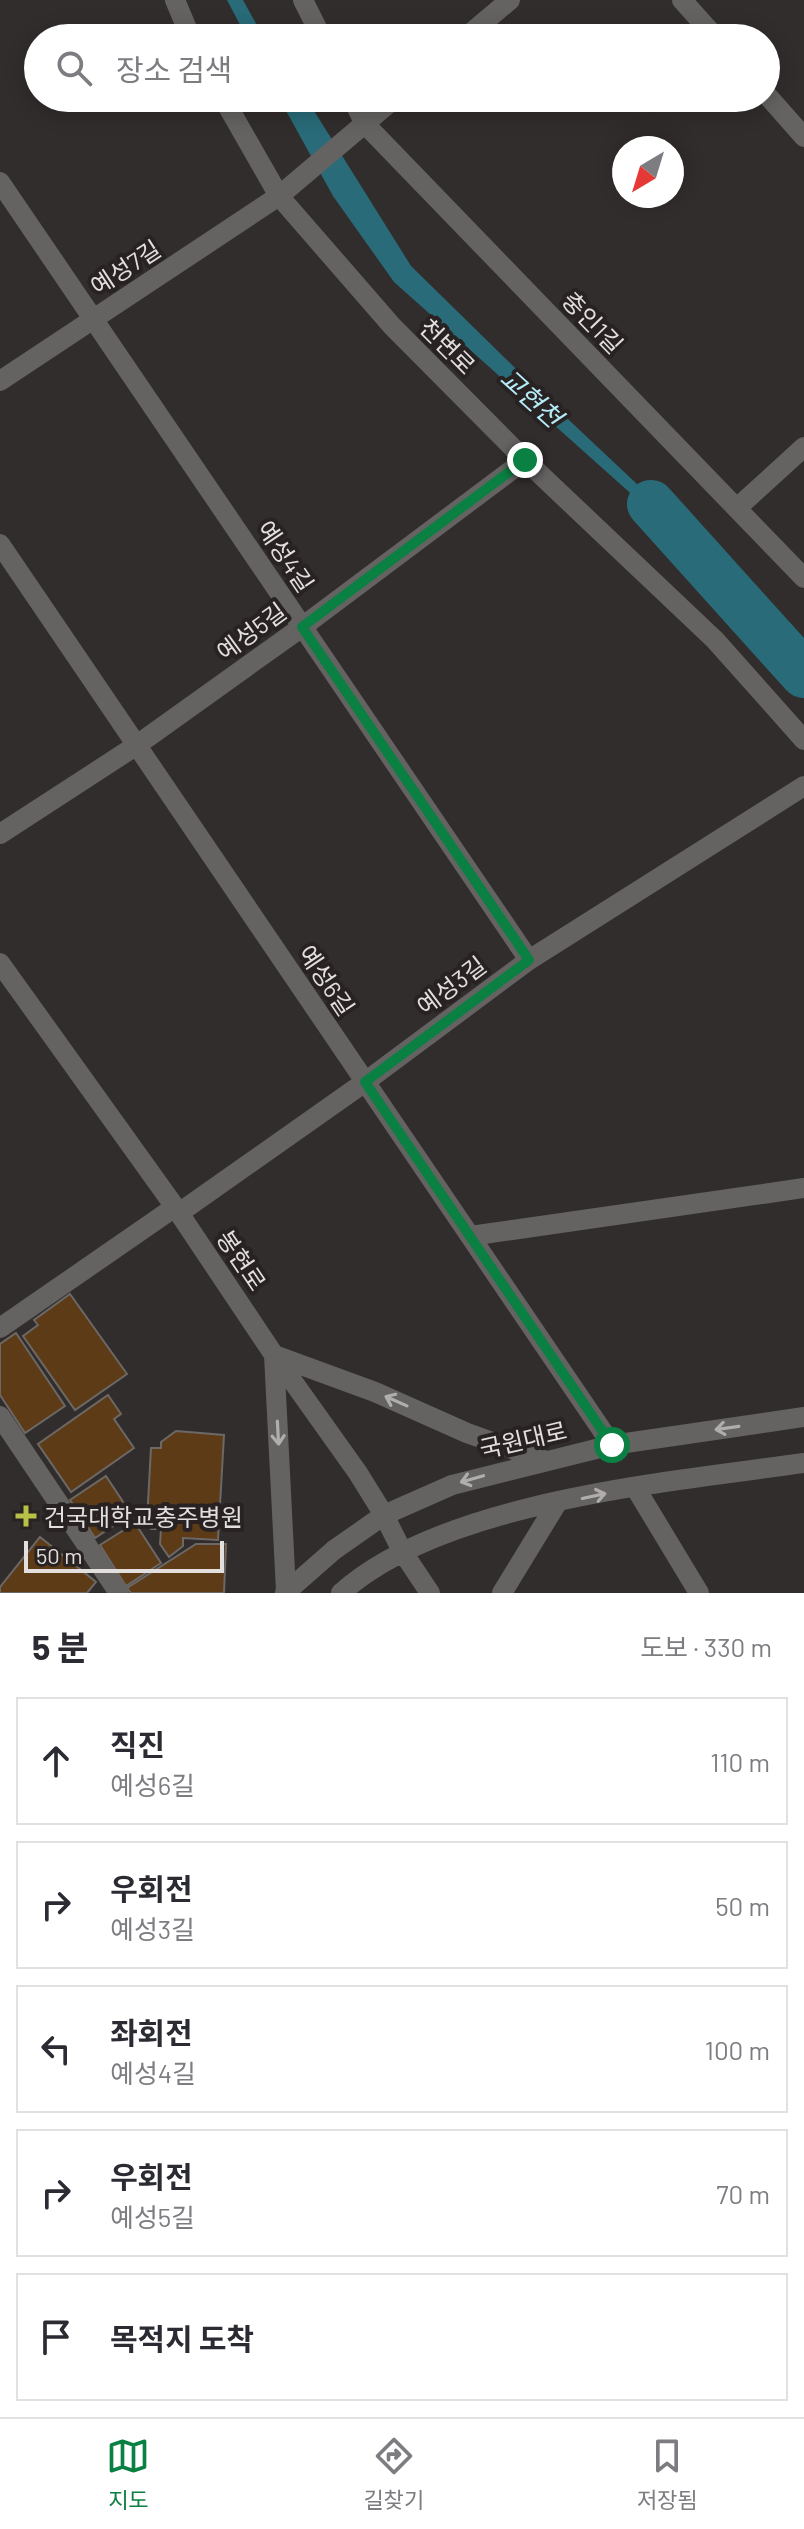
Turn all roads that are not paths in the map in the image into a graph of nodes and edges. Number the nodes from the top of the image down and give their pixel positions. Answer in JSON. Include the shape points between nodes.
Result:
{"nodes":[{"id":1,"x":175,"y":0,"type":"edge"},
{"id":2,"x":303,"y":0,"type":"edge"},
{"id":3,"x":510,"y":0,"type":"edge"},
{"id":4,"x":682,"y":0,"type":"edge"},
{"id":5,"x":185,"y":24,"type":"edge"},
{"id":6,"x":315,"y":24,"type":"edge"},
{"id":7,"x":482,"y":24,"type":"edge"},
{"id":8,"x":703,"y":24,"type":"edge"},
{"id":9,"x":780,"y":110,"type":"edge"},
{"id":10,"x":231,"y":112,"type":"edge"},
{"id":11,"x":359,"y":112,"type":"edge"},
{"id":12,"x":379,"y":112,"type":"edge"},
{"id":13,"x":365,"y":124,"type":"junction"},
{"id":14,"x":804,"y":137,"type":"edge"},
{"id":15,"x":0,"y":182,"type":"edge"},
{"id":16,"x":279,"y":196,"type":"junction"},
{"id":17,"x":92,"y":320,"type":"junction"},
{"id":18,"x":0,"y":381,"type":"edge"},
{"id":19,"x":804,"y":447,"type":"edge"},
{"id":20,"x":525,"y":460,"type":"junction"},
{"id":21,"x":737,"y":508,"type":"junction"},
{"id":22,"x":0,"y":544,"type":"edge"},
{"id":23,"x":804,"y":578,"type":"edge"},
{"id":24,"x":302,"y":627,"type":"junction"},
{"id":25,"x":804,"y":740,"type":"edge"},
{"id":26,"x":137,"y":745,"type":"junction"},
{"id":27,"x":804,"y":786,"type":"edge"},
{"id":28,"x":0,"y":834,"type":"edge"},
{"id":29,"x":529,"y":960,"type":"junction"},
{"id":30,"x":0,"y":963,"type":"edge"},
{"id":31,"x":365,"y":1082,"type":"junction"},
{"id":32,"x":804,"y":1188,"type":"edge"},
{"id":33,"x":177,"y":1210,"type":"junction"},
{"id":34,"x":470,"y":1236,"type":"junction"},
{"id":35,"x":0,"y":1328,"type":"edge"},
{"id":36,"x":274,"y":1355,"type":"junction"},
{"id":37,"x":0,"y":1416,"type":"edge"},
{"id":38,"x":804,"y":1417,"type":"edge"},
{"id":39,"x":612,"y":1445,"type":"junction"},
{"id":40,"x":546,"y":1461,"type":"junction"},
{"id":41,"x":804,"y":1463,"type":"edge"},
{"id":42,"x":635,"y":1487,"type":"junction"},
{"id":43,"x":557,"y":1503,"type":"junction"},
{"id":44,"x":384,"y":1515,"type":"junction"},
{"id":45,"x":402,"y":1551,"type":"junction"},
{"id":46,"x":286,"y":1592,"type":"edge"},
{"id":47,"x":119,"y":1593,"type":"edge"},
{"id":48,"x":341,"y":1593,"type":"edge"},
{"id":49,"x":430,"y":1593,"type":"edge"},
{"id":50,"x":502,"y":1593,"type":"edge"},
{"id":51,"x":699,"y":1593,"type":"edge"}],
"edges":[{"from":1,"to":5,"type":"street"},
{"from":2,"to":6,"type":"street"},
{"from":3,"to":7,"type":"street"},
{"from":4,"to":8,"type":"street"},
{"from":9,"to":14,"type":"street"},
{"from":10,"to":16,"type":"street","name":"천변로"},
{"from":11,"to":13,"type":"street","name":"충인1길"},
{"from":12,"to":13,"type":"street","name":"예성7길"},
{"from":13,"to":16,"type":"street","name":"예성7길"},
{"from":13,"to":21,"type":"street","name":"충인1길"},
{"from":15,"to":17,"type":"street","name":"예성4길"},
{"from":16,"to":17,"type":"street","name":"예성7길"},
{"from":16,"to":20,"type":"street","name":"천변로","via":[[392,326]]},
{"from":17,"to":18,"type":"street","name":"예성7길"},
{"from":17,"to":24,"type":"street","name":"예성4길"},
{"from":19,"to":21,"type":"street"},
{"from":20,"to":24,"type":"street","name":"예성5길"},
{"from":20,"to":25,"type":"street","name":"천변로","via":[[715,640]]},
{"from":21,"to":23,"type":"street","name":"충인1길"},
{"from":22,"to":26,"type":"street","name":"예성6길"},
{"from":24,"to":26,"type":"street","name":"예성5길"},
{"from":24,"to":29,"type":"street","name":"예성4길"},
{"from":26,"to":28,"type":"street","name":"예성5길"},
{"from":26,"to":31,"type":"street","name":"예성6길"},
{"from":27,"to":29,"type":"street","name":"예성3길"},
{"from":29,"to":31,"type":"street","name":"예성3길"},
{"from":30,"to":33,"type":"street","name":"봉현로"},
{"from":31,"to":33,"type":"street","name":"예성3길"},
{"from":31,"to":34,"type":"street","name":"예성6길"},
{"from":32,"to":34,"type":"street"},
{"from":33,"to":35,"type":"street","name":"예성3길"},
{"from":33,"to":36,"type":"street","name":"봉현로"},
{"from":34,"to":39,"type":"street","name":"예성6길"},
{"from":40,"to":36,"type":"street","one_way":true},
{"from":36,"to":44,"type":"street","name":"봉현로"},
{"from":36,"to":46,"type":"street","one_way":true},
{"from":37,"to":47,"type":"street"},
{"from":38,"to":39,"type":"street","name":"국원대로","one_way":true},
{"from":39,"to":40,"type":"street","name":"국원대로"},
{"from":40,"to":44,"type":"street","name":"국원대로","one_way":true,"via":[[452,1485]]},
{"from":41,"to":42,"type":"street"},
{"from":43,"to":42,"type":"street","one_way":true},
{"from":42,"to":51,"type":"street"},
{"from":43,"to":45,"type":"street","via":[[472,1525]]},
{"from":43,"to":50,"type":"street"},
{"from":44,"to":45,"type":"street","name":"봉현로"},
{"from":44,"to":46,"type":"street","name":"국원대로"},
{"from":45,"to":48,"type":"street"},
{"from":45,"to":49,"type":"street","name":"봉현로"}]}
